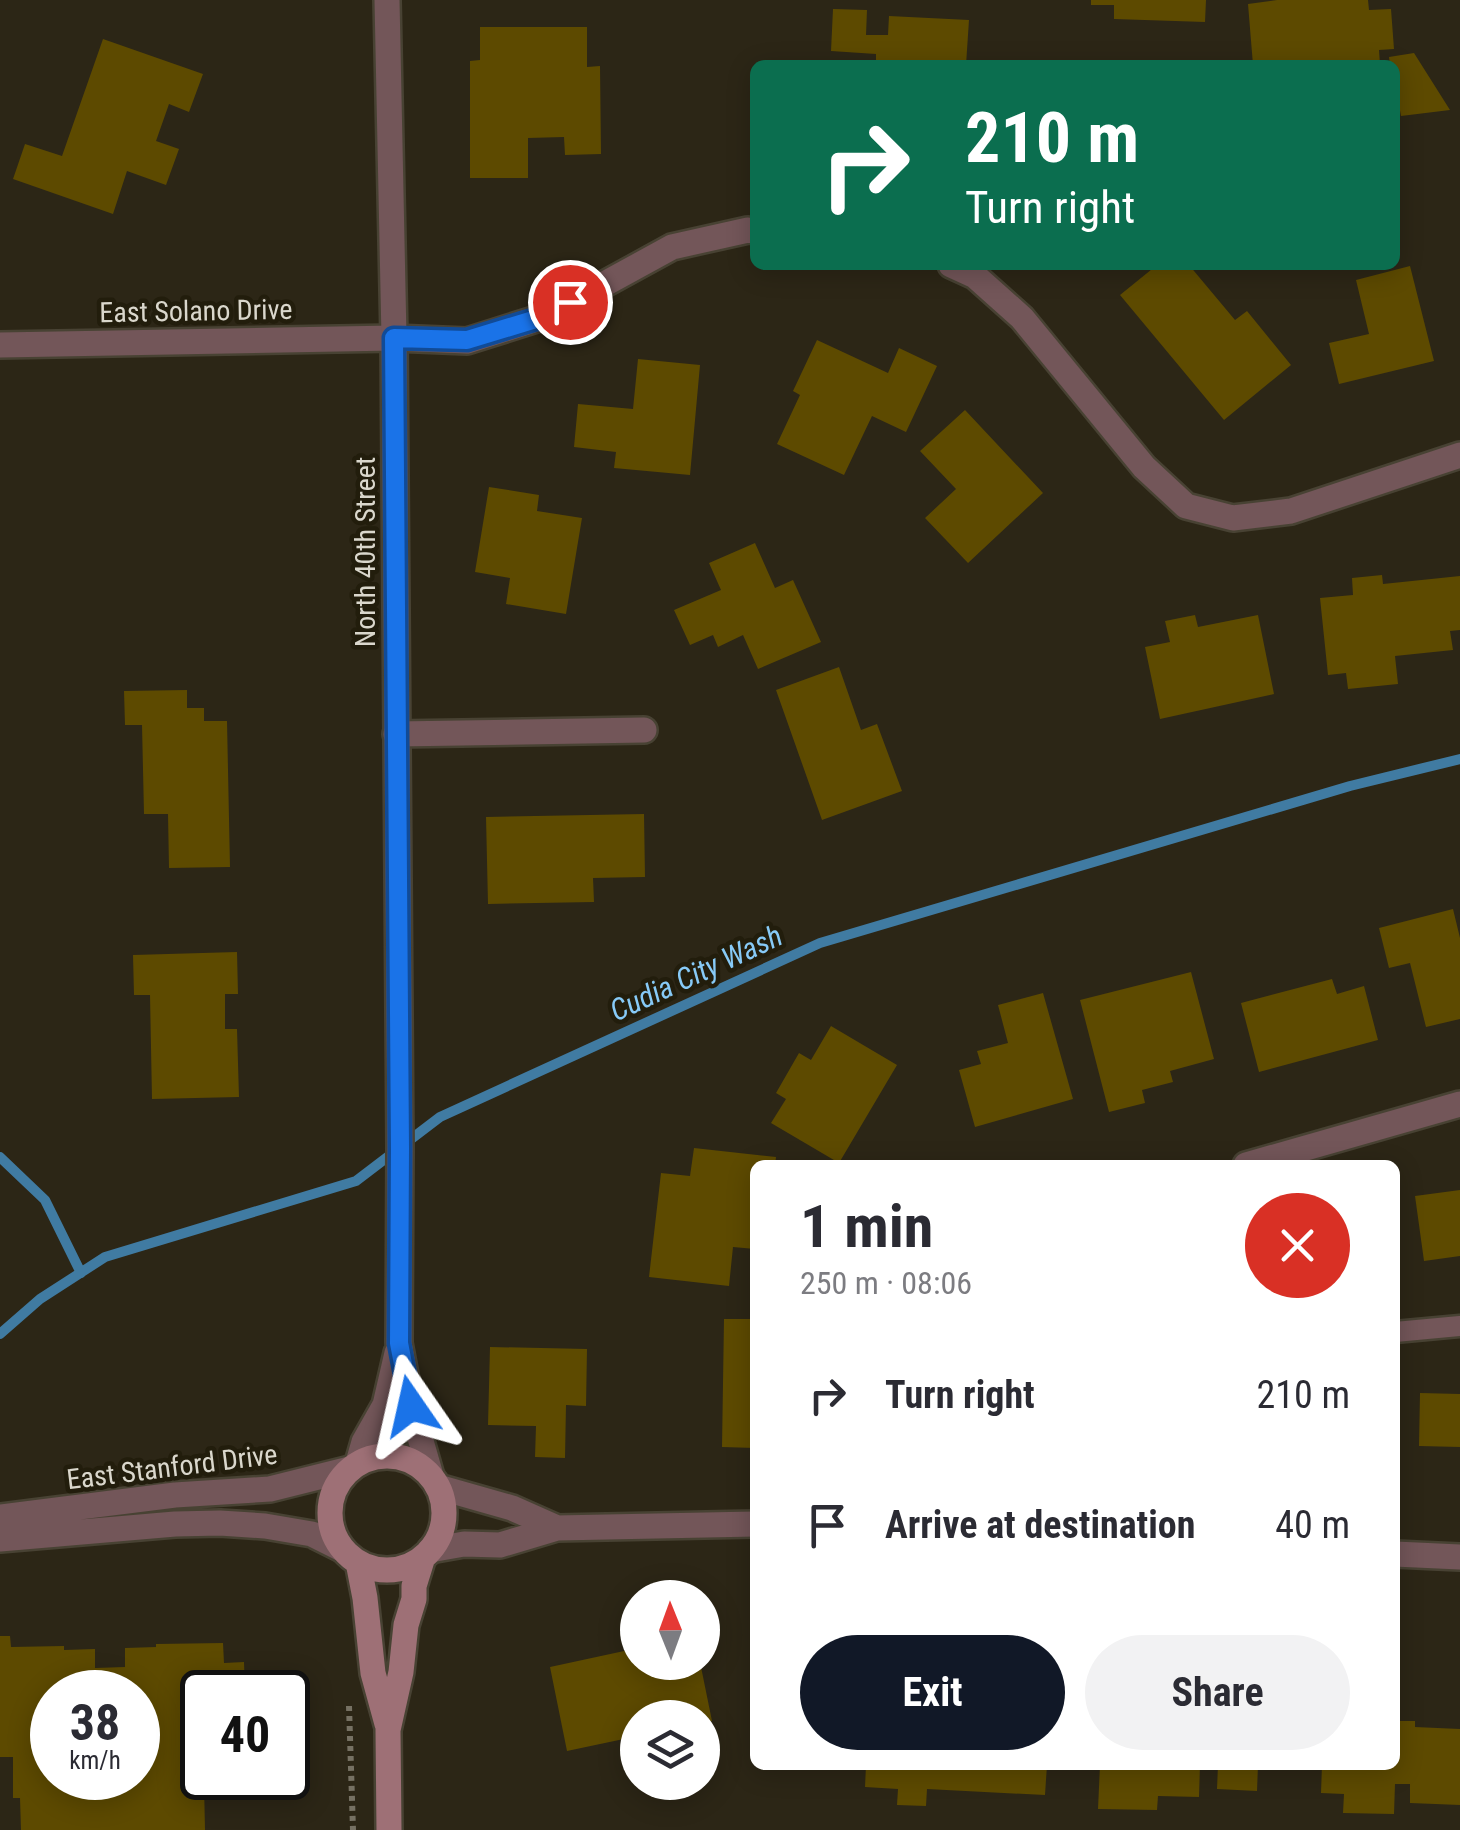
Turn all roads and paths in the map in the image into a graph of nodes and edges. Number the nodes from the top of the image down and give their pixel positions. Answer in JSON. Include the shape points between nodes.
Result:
{"nodes":[{"id":1,"x":387,"y":0,"type":"edge"},
{"id":2,"x":750,"y":230,"type":"edge"},
{"id":3,"x":962,"y":270,"type":"edge"},
{"id":4,"x":394,"y":338,"type":"junction"},
{"id":5,"x":0,"y":345,"type":"edge"},
{"id":6,"x":1460,"y":455,"type":"edge"},
{"id":7,"x":644,"y":730,"type":"dead end"},
{"id":8,"x":396,"y":734,"type":"junction"},
{"id":9,"x":1460,"y":1104,"type":"edge"},
{"id":10,"x":1264,"y":1160,"type":"edge"},
{"id":11,"x":1460,"y":1326,"type":"edge"},
{"id":12,"x":1400,"y":1332,"type":"edge"},
{"id":13,"x":399,"y":1343,"type":"junction"},
{"id":14,"x":354,"y":1466,"type":"junction"},
{"id":15,"x":434,"y":1482,"type":"junction"},
{"id":16,"x":0,"y":1517,"type":"edge"},
{"id":17,"x":750,"y":1524,"type":"edge"},
{"id":18,"x":557,"y":1528,"type":"junction"},
{"id":19,"x":0,"y":1539,"type":"edge"},
{"id":20,"x":427,"y":1554,"type":"junction"},
{"id":21,"x":1400,"y":1554,"type":"edge"},
{"id":22,"x":350,"y":1556,"type":"junction"},
{"id":23,"x":1460,"y":1557,"type":"edge"},
{"id":24,"x":349,"y":1697,"type":"dead end"},
{"id":25,"x":388,"y":1730,"type":"junction"},
{"id":26,"x":353,"y":1830,"type":"edge"},
{"id":27,"x":388,"y":1830,"type":"edge"}],
"edges":[{"from":1,"to":4,"type":"street","name":"North 40th Street"},
{"from":2,"to":4,"type":"street","name":"East Solano Drive","via":[[672,247],[546,316],[467,340]]},
{"from":3,"to":6,"type":"street","via":[[1022,318],[1144,467],[1186,506],[1233,518],[1290,510]]},
{"from":4,"to":5,"type":"street","name":"East Solano Drive"},
{"from":4,"to":8,"type":"street","name":"North 40th Street"},
{"from":7,"to":8,"type":"street"},
{"from":8,"to":13,"type":"street","name":"North 40th Street"},
{"from":9,"to":10,"type":"street"},
{"from":11,"to":12,"type":"lane"},
{"from":13,"to":14,"type":"street","name":"North 40th Street","via":[[385,1405]]},
{"from":13,"to":15,"type":"street","name":"North 40th Street"},
{"from":14,"to":15,"type":"main road","via":[[373,1458],[405,1459]]},
{"from":14,"to":16,"type":"street","name":"East Stanford Drive","via":[[270,1490]]},
{"from":14,"to":22,"type":"main road","via":[[338,1482],[329,1517]]},
{"from":15,"to":18,"type":"street"},
{"from":15,"to":20,"type":"main road","via":[[444,1520]]},
{"from":17,"to":18,"type":"street"},
{"from":18,"to":20,"type":"street","via":[[500,1545],[464,1544]]},
{"from":19,"to":22,"type":"street","name":"East Stanford Drive","via":[[220,1523],[312,1534]]},
{"from":20,"to":22,"type":"main road","via":[[391,1570]]},
{"from":20,"to":25,"type":"main road","via":[[414,1586]]},
{"from":21,"to":23,"type":"street"},
{"from":22,"to":25,"type":"main road"},
{"from":24,"to":26,"type":"path"},
{"from":25,"to":27,"type":"main road"}]}
